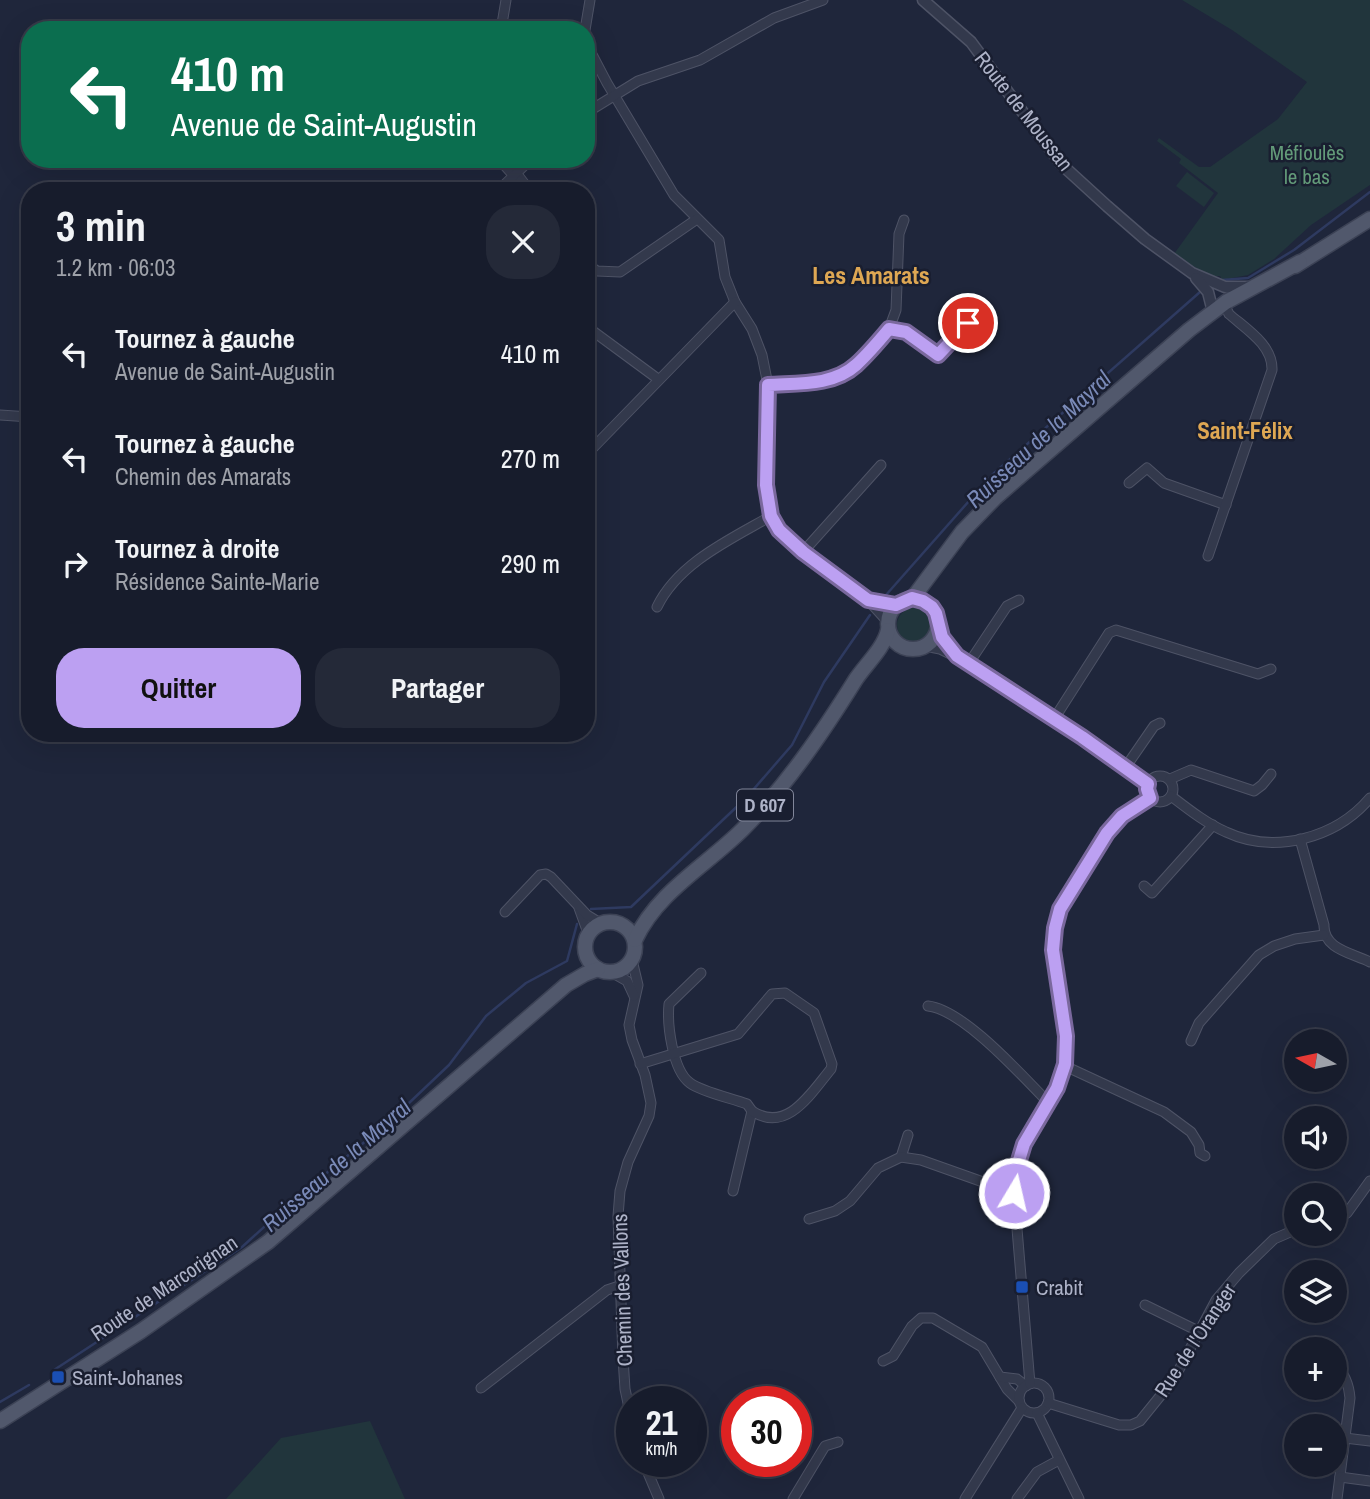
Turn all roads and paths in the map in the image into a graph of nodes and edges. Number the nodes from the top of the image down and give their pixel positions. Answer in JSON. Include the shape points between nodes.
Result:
{"nodes":[{"id":1,"x":506,"y":0,"type":"edge"},
{"id":2,"x":590,"y":0,"type":"edge"},
{"id":3,"x":823,"y":0,"type":"edge"},
{"id":4,"x":923,"y":0,"type":"edge"},
{"id":5,"x":502,"y":21,"type":"edge"},
{"id":6,"x":586,"y":21,"type":"edge"},
{"id":7,"x":595,"y":60,"type":"edge"},
{"id":8,"x":614,"y":95,"type":"junction"},
{"id":9,"x":595,"y":107,"type":"edge"},
{"id":10,"x":509,"y":168,"type":"edge"},
{"id":11,"x":523,"y":168,"type":"edge"},
{"id":12,"x":516,"y":175,"type":"junction"},
{"id":13,"x":508,"y":182,"type":"edge"},
{"id":14,"x":522,"y":182,"type":"edge"},
{"id":15,"x":697,"y":219,"type":"junction"},
{"id":16,"x":1370,"y":219,"type":"edge"},
{"id":17,"x":904,"y":220,"type":"dead end"},
{"id":18,"x":1300,"y":262,"type":"junction"},
{"id":19,"x":595,"y":270,"type":"edge"},
{"id":20,"x":1192,"y":273,"type":"junction"},
{"id":21,"x":1252,"y":288,"type":"junction"},
{"id":22,"x":735,"y":302,"type":"junction"},
{"id":23,"x":1220,"y":310,"type":"junction"},
{"id":24,"x":977,"y":319,"type":"dead end"},
{"id":25,"x":889,"y":329,"type":"junction"},
{"id":26,"x":595,"y":333,"type":"edge"},
{"id":27,"x":658,"y":379,"type":"junction"},
{"id":28,"x":768,"y":385,"type":"junction"},
{"id":29,"x":0,"y":415,"type":"edge"},
{"id":30,"x":21,"y":416,"type":"edge"},
{"id":31,"x":595,"y":446,"type":"edge"},
{"id":32,"x":881,"y":465,"type":"dead end"},
{"id":33,"x":1129,"y":483,"type":"dead end"},
{"id":34,"x":1226,"y":505,"type":"junction"},
{"id":35,"x":771,"y":516,"type":"junction"},
{"id":36,"x":803,"y":552,"type":"junction"},
{"id":37,"x":946,"y":555,"type":"junction"},
{"id":38,"x":1208,"y":556,"type":"dead end"},
{"id":39,"x":912,"y":598,"type":"junction"},
{"id":40,"x":868,"y":600,"type":"junction"},
{"id":41,"x":1019,"y":600,"type":"dead end"},
{"id":42,"x":896,"y":605,"type":"junction"},
{"id":43,"x":657,"y":607,"type":"dead end"},
{"id":44,"x":932,"y":607,"type":"junction"},
{"id":45,"x":888,"y":626,"type":"junction"},
{"id":46,"x":938,"y":629,"type":"junction"},
{"id":47,"x":925,"y":646,"type":"junction"},
{"id":48,"x":901,"y":647,"type":"junction"},
{"id":49,"x":957,"y":656,"type":"junction"},
{"id":50,"x":969,"y":663,"type":"junction"},
{"id":51,"x":1271,"y":669,"type":"dead end"},
{"id":52,"x":855,"y":681,"type":"junction"},
{"id":53,"x":1054,"y":719,"type":"junction"},
{"id":54,"x":1160,"y":723,"type":"dead end"},
{"id":55,"x":1125,"y":768,"type":"junction"},
{"id":56,"x":1271,"y":774,"type":"dead end"},
{"id":57,"x":1170,"y":779,"type":"junction"},
{"id":58,"x":1148,"y":784,"type":"junction"},
{"id":59,"x":1171,"y":796,"type":"junction"},
{"id":60,"x":1150,"y":798,"type":"junction"},
{"id":61,"x":1370,"y":798,"type":"edge"},
{"id":62,"x":1213,"y":825,"type":"junction"},
{"id":63,"x":1300,"y":839,"type":"junction"},
{"id":64,"x":1144,"y":886,"type":"dead end"},
{"id":65,"x":578,"y":907,"type":"junction"},
{"id":66,"x":653,"y":908,"type":"junction"},
{"id":67,"x":505,"y":912,"type":"dead end"},
{"id":68,"x":618,"y":922,"type":"junction"},
{"id":69,"x":600,"y":923,"type":"junction"},
{"id":70,"x":589,"y":933,"type":"junction"},
{"id":71,"x":1324,"y":935,"type":"junction"},
{"id":72,"x":635,"y":940,"type":"junction"},
{"id":73,"x":585,"y":949,"type":"junction"},
{"id":74,"x":632,"y":961,"type":"junction"},
{"id":75,"x":1370,"y":962,"type":"edge"},
{"id":76,"x":604,"y":971,"type":"junction"},
{"id":77,"x":701,"y":973,"type":"dead end"},
{"id":78,"x":566,"y":985,"type":"junction"},
{"id":79,"x":634,"y":998,"type":"junction"},
{"id":80,"x":928,"y":1006,"type":"dead end"},
{"id":81,"x":1191,"y":1041,"type":"dead end"},
{"id":82,"x":674,"y":1053,"type":"junction"},
{"id":83,"x":640,"y":1064,"type":"junction"},
{"id":84,"x":1065,"y":1066,"type":"junction"},
{"id":85,"x":1048,"y":1102,"type":"junction"},
{"id":86,"x":752,"y":1111,"type":"junction"},
{"id":87,"x":908,"y":1135,"type":"dead end"},
{"id":88,"x":1205,"y":1156,"type":"dead end"},
{"id":89,"x":901,"y":1157,"type":"junction"},
{"id":90,"x":1370,"y":1181,"type":"edge"},
{"id":91,"x":733,"y":1191,"type":"dead end"},
{"id":92,"x":1014,"y":1193,"type":"junction"},
{"id":93,"x":1347,"y":1213,"type":"edge"},
{"id":94,"x":809,"y":1219,"type":"dead end"},
{"id":95,"x":1284,"y":1235,"type":"edge"},
{"id":96,"x":619,"y":1286,"type":"junction"},
{"id":97,"x":1145,"y":1305,"type":"dead end"},
{"id":98,"x":1198,"y":1331,"type":"junction"},
{"id":99,"x":883,"y":1361,"type":"dead end"},
{"id":100,"x":1000,"y":1377,"type":"junction"},
{"id":101,"x":1347,"y":1383,"type":"edge"},
{"id":102,"x":1028,"y":1385,"type":"junction"},
{"id":103,"x":625,"y":1386,"type":"edge"},
{"id":104,"x":481,"y":1388,"type":"dead end"},
{"id":105,"x":1048,"y":1403,"type":"junction"},
{"id":106,"x":1020,"y":1404,"type":"junction"},
{"id":107,"x":1037,"y":1413,"type":"junction"},
{"id":108,"x":0,"y":1421,"type":"edge"},
{"id":109,"x":1347,"y":1422,"type":"edge"},
{"id":110,"x":1347,"y":1438,"type":"edge"},
{"id":111,"x":1370,"y":1441,"type":"edge"},
{"id":112,"x":838,"y":1442,"type":"dead end"},
{"id":113,"x":1059,"y":1460,"type":"junction"},
{"id":114,"x":650,"y":1477,"type":"edge"},
{"id":115,"x":1340,"y":1477,"type":"joint"},
{"id":116,"x":1370,"y":1481,"type":"edge"},
{"id":117,"x":659,"y":1499,"type":"edge"},
{"id":118,"x":793,"y":1499,"type":"edge"},
{"id":119,"x":965,"y":1499,"type":"edge"},
{"id":120,"x":1017,"y":1499,"type":"edge"},
{"id":121,"x":1079,"y":1499,"type":"edge"},
{"id":122,"x":1337,"y":1499,"type":"edge"}],
"edges":[{"from":1,"to":5,"type":"street"},
{"from":2,"to":6,"type":"street"},
{"from":3,"to":8,"type":"street","via":[[774,18],[700,60],[638,81]]},
{"from":4,"to":20,"type":"street","name":"Route de Moussan","via":[[971,42],[1061,164],[1144,238]]},
{"from":7,"to":8,"type":"street"},
{"from":8,"to":9,"type":"street"},
{"from":8,"to":15,"type":"street","via":[[674,195]]},
{"from":10,"to":12,"type":"street"},
{"from":11,"to":12,"type":"street"},
{"from":12,"to":13,"type":"street"},
{"from":12,"to":14,"type":"street"},
{"from":15,"to":19,"type":"street","via":[[620,272]]},
{"from":15,"to":22,"type":"street","via":[[719,240]]},
{"from":16,"to":18,"type":"main road"},
{"from":17,"to":25,"type":"street","via":[[899,234],[897,310]]},
{"from":18,"to":21,"type":"main road"},
{"from":18,"to":23,"type":"main road"},
{"from":20,"to":21,"type":"street","via":[[1225,287]]},
{"from":20,"to":23,"type":"street"},
{"from":21,"to":23,"type":"main road"},
{"from":22,"to":27,"type":"street"},
{"from":22,"to":28,"type":"street","via":[[752,329]]},
{"from":23,"to":34,"type":"street","via":[[1269,351],[1272,361]]},
{"from":23,"to":37,"type":"main road","via":[[1152,362],[995,498]]},
{"from":24,"to":25,"type":"street","via":[[938,355],[906,332]]},
{"from":25,"to":28,"type":"street","via":[[856,366],[839,376]]},
{"from":26,"to":27,"type":"street"},
{"from":27,"to":31,"type":"street"},
{"from":28,"to":35,"type":"street","via":[[766,485]]},
{"from":29,"to":30,"type":"street"},
{"from":32,"to":36,"type":"street"},
{"from":33,"to":34,"type":"street","via":[[1147,468],[1164,483]]},
{"from":34,"to":38,"type":"street"},
{"from":35,"to":36,"type":"street"},
{"from":35,"to":43,"type":"street","via":[[705,554],[664,593]]},
{"from":36,"to":40,"type":"street"},
{"from":37,"to":39,"type":"main road"},
{"from":37,"to":44,"type":"main road","via":[[932,591]]},
{"from":39,"to":42,"type":"main road"},
{"from":39,"to":44,"type":"main road"},
{"from":40,"to":42,"type":"street"},
{"from":40,"to":45,"type":"street"},
{"from":41,"to":50,"type":"street","via":[[1007,606]]},
{"from":42,"to":45,"type":"main road"},
{"from":44,"to":46,"type":"main road"},
{"from":45,"to":48,"type":"main road","via":[[892,640]]},
{"from":45,"to":52,"type":"main road","number":"D 607","via":[[884,643]]},
{"from":46,"to":47,"type":"main road"},
{"from":46,"to":49,"type":"street"},
{"from":47,"to":48,"type":"main road"},
{"from":47,"to":49,"type":"street"},
{"from":48,"to":52,"type":"main road","number":"D 607","via":[[882,656]]},
{"from":49,"to":50,"type":"street"},
{"from":50,"to":53,"type":"street"},
{"from":51,"to":53,"type":"street","via":[[1258,674],[1116,630],[1109,633]]},
{"from":52,"to":66,"type":"main road","number":"D 607","via":[[780,789],[742,830]]},
{"from":53,"to":55,"type":"street"},
{"from":54,"to":55,"type":"street"},
{"from":55,"to":58,"type":"street"},
{"from":56,"to":57,"type":"street","via":[[1254,791],[1191,770]]},
{"from":57,"to":58,"type":"street","via":[[1157,776]]},
{"from":57,"to":59,"type":"street"},
{"from":58,"to":60,"type":"street"},
{"from":59,"to":60,"type":"street","via":[[1161,802]]},
{"from":59,"to":62,"type":"street"},
{"from":60,"to":84,"type":"street","via":[[1122,816],[1107,833],[1060,909],[1053,950],[1066,1036]]},
{"from":61,"to":63,"type":"street","via":[[1328,831]]},
{"from":62,"to":63,"type":"street","via":[[1245,839]]},
{"from":62,"to":64,"type":"street","via":[[1152,893]]},
{"from":63,"to":71,"type":"street"},
{"from":65,"to":67,"type":"street","via":[[546,874]]},
{"from":65,"to":69,"type":"street"},
{"from":65,"to":70,"type":"street"},
{"from":66,"to":68,"type":"main road","number":"D 607"},
{"from":66,"to":72,"type":"main road","number":"D 607"},
{"from":68,"to":69,"type":"main road"},
{"from":68,"to":72,"type":"main road"},
{"from":69,"to":70,"type":"main road"},
{"from":70,"to":73,"type":"main road"},
{"from":71,"to":75,"type":"street","via":[[1329,943]]},
{"from":71,"to":81,"type":"street","via":[[1295,939],[1259,956],[1199,1023]]},
{"from":72,"to":74,"type":"main road"},
{"from":73,"to":76,"type":"main road","via":[[587,957]]},
{"from":73,"to":78,"type":"main road","name":"Route de Marcorignan"},
{"from":74,"to":76,"type":"main road","via":[[622,969]]},
{"from":74,"to":79,"type":"street","name":"Chemin des Vallons","via":[[638,985]]},
{"from":76,"to":78,"type":"main road","name":"Route de Marcorignan","via":[[585,974]]},
{"from":76,"to":79,"type":"street","via":[[627,981]]},
{"from":77,"to":82,"type":"street","via":[[669,1004]]},
{"from":78,"to":108,"type":"main road","name":"Route de Marcorignan","via":[[268,1242]]},
{"from":79,"to":83,"type":"street","name":"Chemin des Vallons","via":[[629,1025]]},
{"from":80,"to":85,"type":"street","via":[[942,1008],[1002,1054]]},
{"from":82,"to":83,"type":"street"},
{"from":82,"to":86,"type":"street","via":[[690,1083],[747,1104]]},
{"from":82,"to":86,"type":"street","via":[[738,1034],[775,992],[808,1007],[832,1058],[831,1069],[788,1115],[771,1117]]},
{"from":83,"to":96,"type":"street","name":"Chemin des Vallons","via":[[651,1103],[620,1191]]},
{"from":84,"to":85,"type":"street"},
{"from":84,"to":88,"type":"street","via":[[1173,1118],[1191,1132]]},
{"from":85,"to":92,"type":"street","via":[[1024,1144]]},
{"from":86,"to":91,"type":"street"},
{"from":87,"to":89,"type":"street"},
{"from":89,"to":92,"type":"street"},
{"from":89,"to":94,"type":"street","via":[[878,1168],[850,1201]]},
{"from":90,"to":93,"type":"street"},
{"from":92,"to":102,"type":"street"},
{"from":95,"to":98,"type":"street","name":"Rue de l'Oranger","via":[[1239,1273]]},
{"from":96,"to":103,"type":"street","name":"Chemin des Vallons"},
{"from":96,"to":104,"type":"street","via":[[607,1290]]},
{"from":97,"to":98,"type":"street"},
{"from":98,"to":105,"type":"street","name":"Rue de l'Oranger","via":[[1174,1380],[1140,1421],[1119,1425]]},
{"from":99,"to":100,"type":"street","via":[[893,1356],[921,1318],[933,1318],[982,1347]]},
{"from":100,"to":102,"type":"street"},
{"from":100,"to":106,"type":"street"},
{"from":101,"to":109,"type":"street"},
{"from":102,"to":105,"type":"street","via":[[1045,1389]]},
{"from":102,"to":106,"type":"street","via":[[1019,1395]]},
{"from":105,"to":107,"type":"street"},
{"from":106,"to":107,"type":"street"},
{"from":106,"to":119,"type":"street"},
{"from":107,"to":113,"type":"street"},
{"from":110,"to":111,"type":"street"},
{"from":112,"to":118,"type":"street","via":[[825,1446]]},
{"from":113,"to":120,"type":"street","via":[[1037,1472]]},
{"from":113,"to":121,"type":"street"},
{"from":114,"to":117,"type":"street"},
{"from":115,"to":116,"type":"street"},
{"from":115,"to":122,"type":"street"}]}
